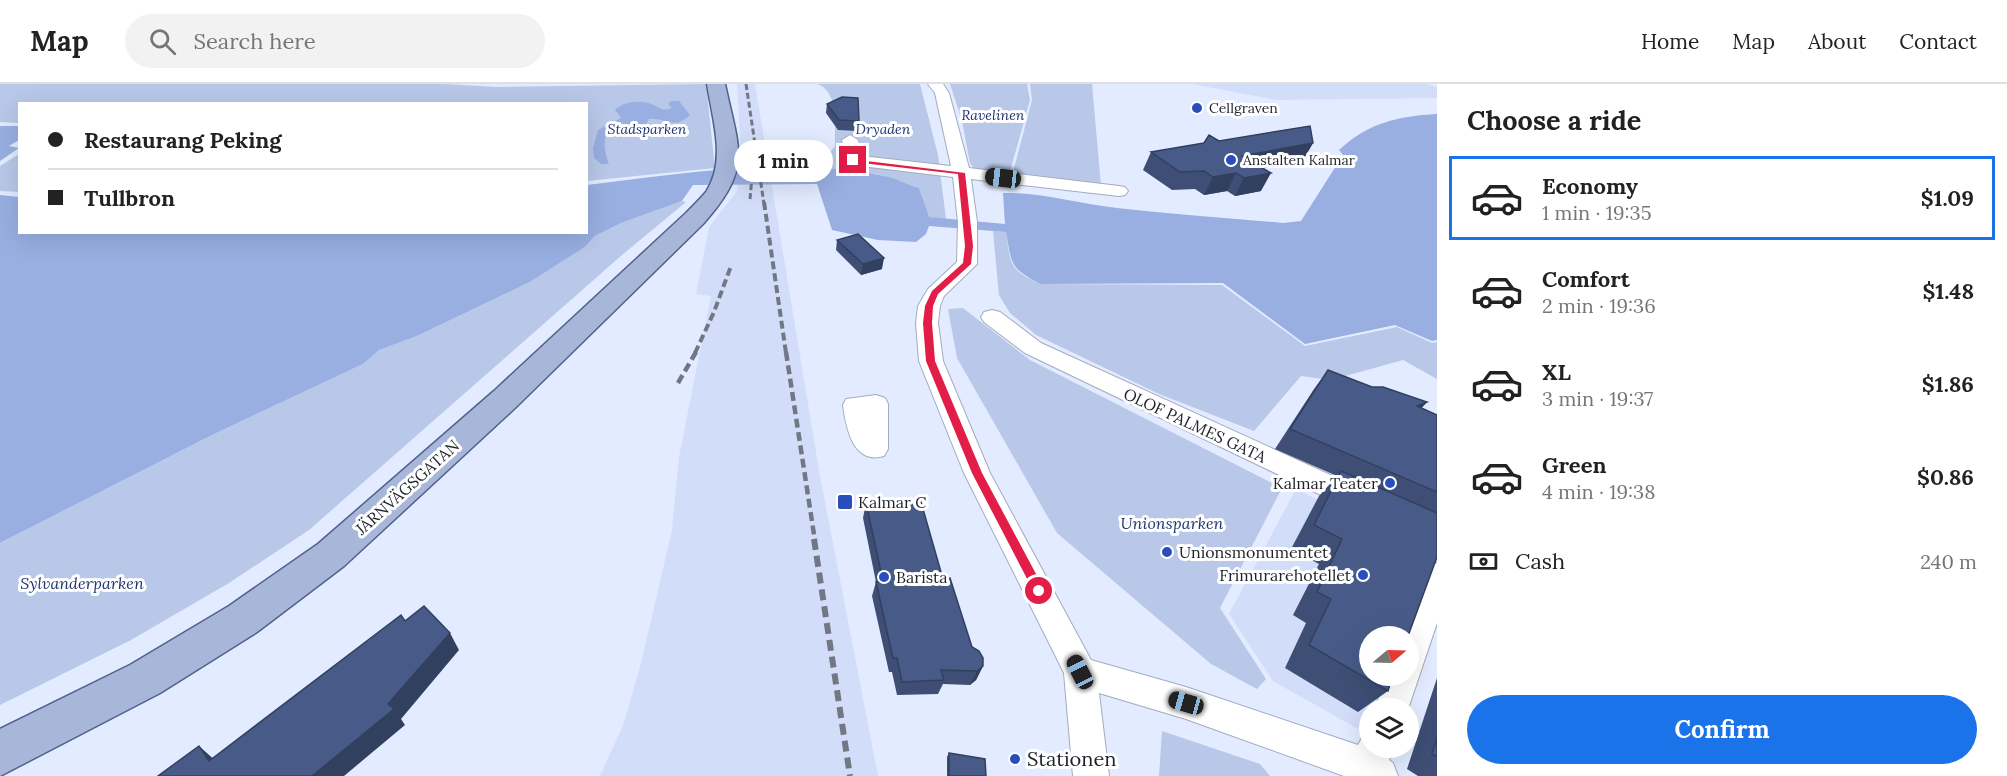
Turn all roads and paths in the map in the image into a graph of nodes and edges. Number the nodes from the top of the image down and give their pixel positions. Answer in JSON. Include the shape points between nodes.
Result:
{"nodes":[{"id":1,"x":716,"y":84,"type":"edge"},
{"id":2,"x":730,"y":84,"type":"edge"},
{"id":3,"x":941,"y":87,"type":"edge"},
{"id":4,"x":726,"y":134,"type":"junction"},
{"id":5,"x":850,"y":140,"type":"dead end"},
{"id":6,"x":962,"y":173,"type":"junction"},
{"id":7,"x":1119,"y":191,"type":"dead end"},
{"id":8,"x":992,"y":317,"type":"dead end"},
{"id":9,"x":1385,"y":512,"type":"edge"},
{"id":10,"x":1437,"y":576,"type":"edge"},
{"id":11,"x":1419,"y":629,"type":"edge"},
{"id":12,"x":1080,"y":672,"type":"junction"},
{"id":13,"x":0,"y":753,"type":"edge"},
{"id":14,"x":1374,"y":763,"type":"edge"},
{"id":15,"x":1091,"y":776,"type":"edge"}],
"edges":[{"from":1,"to":4,"type":"main road","name":"JÄRNVÄGSGATAN"},
{"from":2,"to":4,"type":"main road","name":"JÄRNVÄGSGATAN","via":[[732,108]]},
{"from":3,"to":6,"type":"street"},
{"from":4,"to":13,"type":"main road","name":"JÄRNVÄGSGATAN","via":[[724,177],[695,218],[505,399],[331,555],[243,619],[145,679]]},
{"from":5,"to":6,"type":"street","via":[[853,160]]},
{"from":6,"to":7,"type":"street"},
{"from":6,"to":12,"type":"street","via":[[967,239],[929,306],[931,361],[977,473]]},
{"from":8,"to":9,"type":"street","name":"OLOF PALMES GATA","via":[[1033,348]]},
{"from":10,"to":11,"type":"street"},
{"from":12,"to":14,"type":"street"},
{"from":12,"to":15,"type":"street"}]}
